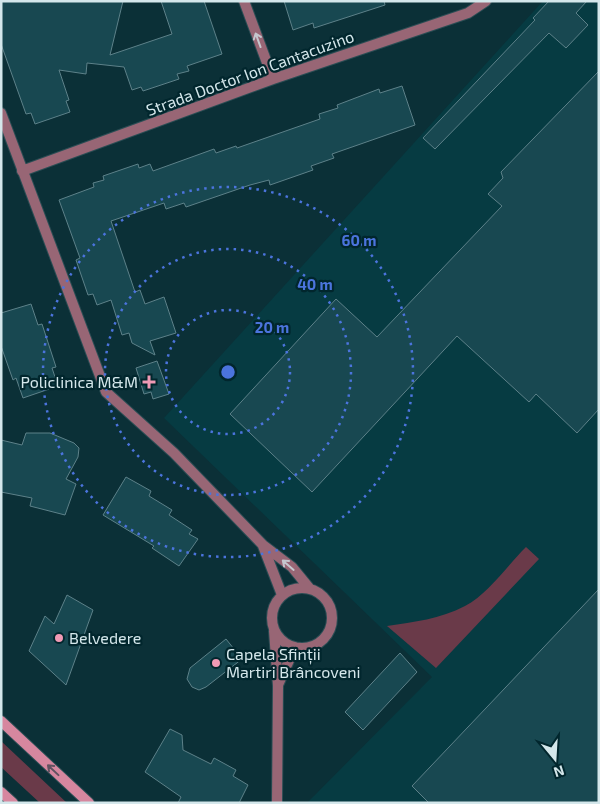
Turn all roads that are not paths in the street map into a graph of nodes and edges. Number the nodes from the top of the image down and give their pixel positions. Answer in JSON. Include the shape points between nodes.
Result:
{"nodes":[{"id":1,"x":244,"y":1,"type":"edge"},
{"id":2,"x":486,"y":1,"type":"edge"},
{"id":3,"x":273,"y":79,"type":"junction"},
{"id":4,"x":1,"y":113,"type":"edge"},
{"id":5,"x":22,"y":170,"type":"junction"},
{"id":6,"x":263,"y":545,"type":"junction"},
{"id":7,"x":310,"y":589,"type":"junction"},
{"id":8,"x":282,"y":595,"type":"junction"},
{"id":9,"x":274,"y":630,"type":"junction"},
{"id":10,"x":295,"y":647,"type":"junction"},
{"id":11,"x":278,"y":686,"type":"junction"},
{"id":12,"x":1,"y":721,"type":"edge"},
{"id":13,"x":1,"y":792,"type":"edge"},
{"id":14,"x":13,"y":803,"type":"edge"},
{"id":15,"x":89,"y":803,"type":"edge"},
{"id":16,"x":277,"y":803,"type":"edge"}],
"edges":[{"from":3,"to":1,"type":"street","one_way":true},
{"from":2,"to":3,"type":"street","name":"Strada Doctor Ion Cantacuzino","via":[[468,13]]},
{"from":3,"to":5,"type":"street","name":"Strada Doctor Ion Cantacuzino"},
{"from":4,"to":5,"type":"street"},
{"from":5,"to":6,"type":"street","via":[[106,392],[174,453]]},
{"from":7,"to":6,"type":"street","one_way":true,"via":[[292,567]]},
{"from":6,"to":8,"type":"street"},
{"from":7,"to":8,"type":"street","via":[[290,590]]},
{"from":7,"to":10,"type":"street","via":[[326,600],[330,608],[330,628],[316,644],[306,648]]},
{"from":8,"to":9,"type":"street","via":[[272,611]]},
{"from":9,"to":10,"type":"street","via":[[279,638]]},
{"from":9,"to":11,"type":"street"},
{"from":10,"to":11,"type":"street"},
{"from":11,"to":16,"type":"street"},
{"from":15,"to":12,"type":"main road","one_way":true},
{"from":13,"to":14,"type":"main road"}]}
